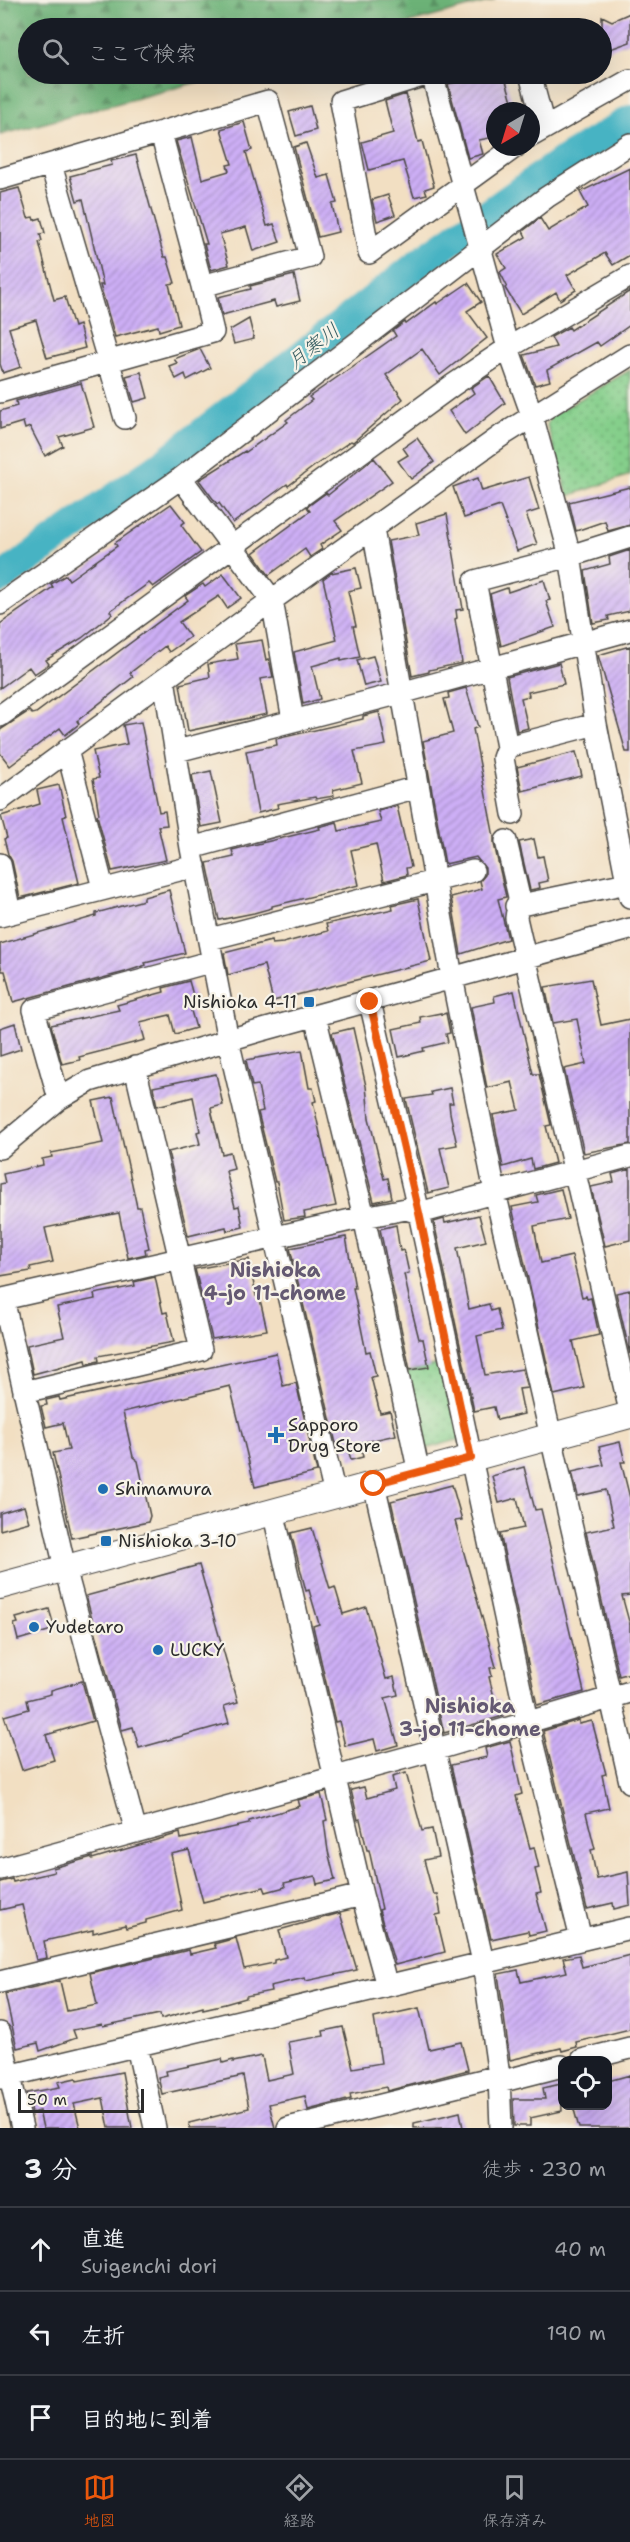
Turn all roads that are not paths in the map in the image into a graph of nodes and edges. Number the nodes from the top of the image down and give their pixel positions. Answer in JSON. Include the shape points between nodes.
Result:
{"nodes":[{"id":1,"x":630,"y":80,"type":"edge"},
{"id":2,"x":398,"y":84,"type":"edge"},
{"id":3,"x":434,"y":84,"type":"edge"},
{"id":4,"x":531,"y":84,"type":"edge"},
{"id":5,"x":534,"y":102,"type":"edge"},
{"id":6,"x":540,"y":130,"type":"edge"},
{"id":7,"x":160,"y":133,"type":"junction"},
{"id":8,"x":630,"y":144,"type":"edge"},
{"id":9,"x":505,"y":156,"type":"edge"},
{"id":10,"x":51,"y":165,"type":"junction"},
{"id":11,"x":0,"y":178,"type":"edge"},
{"id":12,"x":465,"y":190,"type":"junction"},
{"id":13,"x":479,"y":240,"type":"junction"},
{"id":14,"x":630,"y":276,"type":"edge"},
{"id":15,"x":202,"y":286,"type":"junction"},
{"id":16,"x":508,"y":348,"type":"junction"},
{"id":17,"x":630,"y":355,"type":"edge"},
{"id":18,"x":106,"y":360,"type":"junction"},
{"id":19,"x":0,"y":392,"type":"edge"},
{"id":20,"x":532,"y":415,"type":"junction"},
{"id":21,"x":125,"y":418,"type":"dead end"},
{"id":22,"x":181,"y":478,"type":"junction"},
{"id":23,"x":372,"y":529,"type":"junction"},
{"id":24,"x":630,"y":537,"type":"edge"},
{"id":25,"x":232,"y":546,"type":"junction"},
{"id":26,"x":570,"y":556,"type":"junction"},
{"id":27,"x":272,"y":600,"type":"junction"},
{"id":28,"x":0,"y":604,"type":"edge"},
{"id":29,"x":630,"y":630,"type":"edge"},
{"id":30,"x":583,"y":643,"type":"junction"},
{"id":31,"x":489,"y":667,"type":"junction"},
{"id":32,"x":164,"y":679,"type":"junction"},
{"id":33,"x":401,"y":693,"type":"junction"},
{"id":34,"x":0,"y":716,"type":"edge"},
{"id":35,"x":293,"y":720,"type":"junction"},
{"id":36,"x":596,"y":724,"type":"junction"},
{"id":37,"x":507,"y":747,"type":"junction"},
{"id":38,"x":67,"y":750,"type":"junction"},
{"id":39,"x":177,"y":751,"type":"junction"},
{"id":40,"x":418,"y":787,"type":"junction"},
{"id":41,"x":0,"y":800,"type":"edge"},
{"id":42,"x":513,"y":814,"type":"dead end"},
{"id":43,"x":506,"y":841,"type":"dead end"},
{"id":44,"x":193,"y":857,"type":"junction"},
{"id":45,"x":0,"y":864,"type":"edge"},
{"id":46,"x":473,"y":871,"type":"dead end"},
{"id":47,"x":435,"y":881,"type":"junction"},
{"id":48,"x":103,"y":888,"type":"junction"},
{"id":49,"x":629,"y":890,"type":"edge"},
{"id":50,"x":516,"y":906,"type":"junction"},
{"id":51,"x":5,"y":915,"type":"edge"},
{"id":52,"x":630,"y":929,"type":"edge"},
{"id":53,"x":210,"y":939,"type":"junction"},
{"id":54,"x":526,"y":958,"type":"junction"},
{"id":55,"x":213,"y":961,"type":"junction"},
{"id":56,"x":452,"y":977,"type":"junction"},
{"id":57,"x":370,"y":1002,"type":"junction"},
{"id":58,"x":315,"y":1016,"type":"junction"},
{"id":59,"x":228,"y":1040,"type":"junction"},
{"id":60,"x":135,"y":1066,"type":"junction"},
{"id":61,"x":58,"y":1099,"type":"junction"},
{"id":62,"x":0,"y":1148,"type":"edge"},
{"id":63,"x":630,"y":1156,"type":"edge"},
{"id":64,"x":575,"y":1171,"type":"junction"},
{"id":65,"x":495,"y":1192,"type":"junction"},
{"id":66,"x":419,"y":1213,"type":"junction"},
{"id":67,"x":364,"y":1217,"type":"junction"},
{"id":68,"x":275,"y":1239,"type":"junction"},
{"id":69,"x":181,"y":1260,"type":"junction"},
{"id":70,"x":24,"y":1392,"type":"junction"},
{"id":71,"x":630,"y":1413,"type":"edge"},
{"id":72,"x":550,"y":1437,"type":"junction"},
{"id":73,"x":471,"y":1458,"type":"junction"},
{"id":74,"x":419,"y":1473,"type":"junction"},
{"id":75,"x":374,"y":1484,"type":"junction"},
{"id":76,"x":334,"y":1495,"type":"junction"},
{"id":77,"x":273,"y":1511,"type":"junction"},
{"id":78,"x":65,"y":1568,"type":"junction"},
{"id":79,"x":0,"y":1586,"type":"edge"},
{"id":80,"x":630,"y":1692,"type":"edge"},
{"id":81,"x":609,"y":1698,"type":"junction"},
{"id":82,"x":527,"y":1721,"type":"junction"},
{"id":83,"x":434,"y":1750,"type":"junction"},
{"id":84,"x":335,"y":1777,"type":"junction"},
{"id":85,"x":630,"y":1782,"type":"edge"},
{"id":86,"x":136,"y":1832,"type":"junction"},
{"id":87,"x":0,"y":1869,"type":"edge"},
{"id":88,"x":362,"y":1895,"type":"junction"},
{"id":89,"x":630,"y":1928,"type":"edge"},
{"id":90,"x":581,"y":1940,"type":"junction"},
{"id":91,"x":483,"y":1962,"type":"junction"},
{"id":92,"x":0,"y":1982,"type":"edge"},
{"id":93,"x":387,"y":1986,"type":"junction"},
{"id":94,"x":0,"y":2033,"type":"edge"},
{"id":95,"x":137,"y":2046,"type":"junction"},
{"id":96,"x":630,"y":2048,"type":"edge"},
{"id":97,"x":600,"y":2056,"type":"edge"},
{"id":98,"x":558,"y":2067,"type":"edge"},
{"id":99,"x":6,"y":2076,"type":"edge"},
{"id":100,"x":499,"y":2079,"type":"junction"},
{"id":101,"x":358,"y":2120,"type":"edge"},
{"id":102,"x":22,"y":2128,"type":"edge"},
{"id":103,"x":155,"y":2128,"type":"edge"},
{"id":104,"x":288,"y":2128,"type":"edge"},
{"id":105,"x":501,"y":2128,"type":"edge"}],
"edges":[{"from":1,"to":6,"type":"street"},
{"from":2,"to":12,"type":"street","via":[[341,101],[369,253]]},
{"from":3,"to":12,"type":"street"},
{"from":4,"to":5,"type":"street"},
{"from":7,"to":10,"type":"street"},
{"from":7,"to":15,"type":"street"},
{"from":7,"to":15,"type":"street","via":[[268,101],[310,257]]},
{"from":8,"to":13,"type":"street"},
{"from":9,"to":12,"type":"street"},
{"from":10,"to":11,"type":"street"},
{"from":10,"to":18,"type":"street"},
{"from":12,"to":13,"type":"street"},
{"from":13,"to":16,"type":"street"},
{"from":13,"to":22,"type":"street"},
{"from":14,"to":16,"type":"street"},
{"from":15,"to":18,"type":"street","via":[[213,332]]},
{"from":16,"to":20,"type":"street"},
{"from":16,"to":25,"type":"street"},
{"from":17,"to":20,"type":"street"},
{"from":18,"to":19,"type":"street"},
{"from":18,"to":21,"type":"street"},
{"from":20,"to":23,"type":"street"},
{"from":20,"to":26,"type":"street"},
{"from":22,"to":25,"type":"street"},
{"from":22,"to":28,"type":"street"},
{"from":23,"to":27,"type":"street"},
{"from":23,"to":33,"type":"street"},
{"from":24,"to":26,"type":"street"},
{"from":25,"to":27,"type":"street"},
{"from":25,"to":34,"type":"street"},
{"from":26,"to":30,"type":"street"},
{"from":26,"to":31,"type":"street","via":[[475,581]]},
{"from":27,"to":32,"type":"street"},
{"from":27,"to":35,"type":"street"},
{"from":29,"to":30,"type":"street"},
{"from":30,"to":31,"type":"street"},
{"from":30,"to":36,"type":"street"},
{"from":31,"to":33,"type":"street"},
{"from":31,"to":37,"type":"street"},
{"from":32,"to":38,"type":"street"},
{"from":32,"to":39,"type":"street"},
{"from":33,"to":35,"type":"street"},
{"from":33,"to":40,"type":"street"},
{"from":35,"to":39,"type":"street"},
{"from":36,"to":37,"type":"street"},
{"from":36,"to":49,"type":"street"},
{"from":37,"to":42,"type":"street","via":[[503,758]]},
{"from":38,"to":41,"type":"street"},
{"from":38,"to":48,"type":"street"},
{"from":39,"to":44,"type":"street"},
{"from":40,"to":44,"type":"street"},
{"from":40,"to":47,"type":"street"},
{"from":43,"to":50,"type":"street","via":[[519,897]]},
{"from":44,"to":48,"type":"street"},
{"from":44,"to":53,"type":"street"},
{"from":45,"to":51,"type":"street"},
{"from":46,"to":47,"type":"street"},
{"from":47,"to":53,"type":"street"},
{"from":47,"to":56,"type":"street"},
{"from":48,"to":51,"type":"street"},
{"from":49,"to":50,"type":"street"},
{"from":50,"to":54,"type":"street"},
{"from":52,"to":54,"type":"street"},
{"from":53,"to":55,"type":"street"},
{"from":54,"to":56,"type":"street"},
{"from":54,"to":64,"type":"street"},
{"from":55,"to":59,"type":"street"},
{"from":55,"to":61,"type":"street","via":[[34,1010]]},
{"from":56,"to":57,"type":"street"},
{"from":56,"to":65,"type":"street"},
{"from":57,"to":58,"type":"street"},
{"from":57,"to":66,"type":"street"},
{"from":58,"to":59,"type":"street"},
{"from":58,"to":67,"type":"street"},
{"from":59,"to":60,"type":"street"},
{"from":59,"to":68,"type":"street"},
{"from":60,"to":61,"type":"street","via":[[90,1081]]},
{"from":60,"to":69,"type":"street"},
{"from":61,"to":62,"type":"street"},
{"from":63,"to":64,"type":"street"},
{"from":64,"to":65,"type":"street"},
{"from":64,"to":71,"type":"street"},
{"from":65,"to":66,"type":"street"},
{"from":65,"to":72,"type":"street"},
{"from":66,"to":67,"type":"street","via":[[406,1209]]},
{"from":66,"to":73,"type":"street"},
{"from":67,"to":68,"type":"street"},
{"from":67,"to":74,"type":"street"},
{"from":68,"to":69,"type":"street"},
{"from":68,"to":76,"type":"street"},
{"from":69,"to":70,"type":"street","via":[[201,1350]]},
{"from":69,"to":70,"type":"street","via":[[3,1299]]},
{"from":70,"to":78,"type":"street"},
{"from":71,"to":72,"type":"main road"},
{"from":72,"to":73,"type":"main road"},
{"from":72,"to":81,"type":"street"},
{"from":73,"to":74,"type":"main road"},
{"from":73,"to":82,"type":"street"},
{"from":74,"to":75,"type":"main road"},
{"from":75,"to":76,"type":"main road"},
{"from":75,"to":83,"type":"street"},
{"from":76,"to":77,"type":"main road"},
{"from":77,"to":78,"type":"main road"},
{"from":77,"to":84,"type":"street"},
{"from":78,"to":79,"type":"main road"},
{"from":78,"to":86,"type":"street"},
{"from":80,"to":81,"type":"street"},
{"from":81,"to":82,"type":"street"},
{"from":81,"to":85,"type":"street"},
{"from":82,"to":83,"type":"street"},
{"from":82,"to":90,"type":"street"},
{"from":83,"to":84,"type":"street"},
{"from":83,"to":91,"type":"street"},
{"from":84,"to":86,"type":"street"},
{"from":84,"to":88,"type":"street"},
{"from":86,"to":87,"type":"street"},
{"from":88,"to":92,"type":"street"},
{"from":88,"to":93,"type":"street"},
{"from":89,"to":90,"type":"street"},
{"from":90,"to":91,"type":"street"},
{"from":91,"to":93,"type":"street"},
{"from":91,"to":100,"type":"street"},
{"from":93,"to":95,"type":"street"},
{"from":94,"to":99,"type":"street"},
{"from":95,"to":99,"type":"street"},
{"from":95,"to":103,"type":"street"},
{"from":96,"to":97,"type":"street"},
{"from":98,"to":100,"type":"street"},
{"from":99,"to":102,"type":"street"},
{"from":100,"to":101,"type":"street"},
{"from":100,"to":105,"type":"street"},
{"from":101,"to":104,"type":"street"}]}
